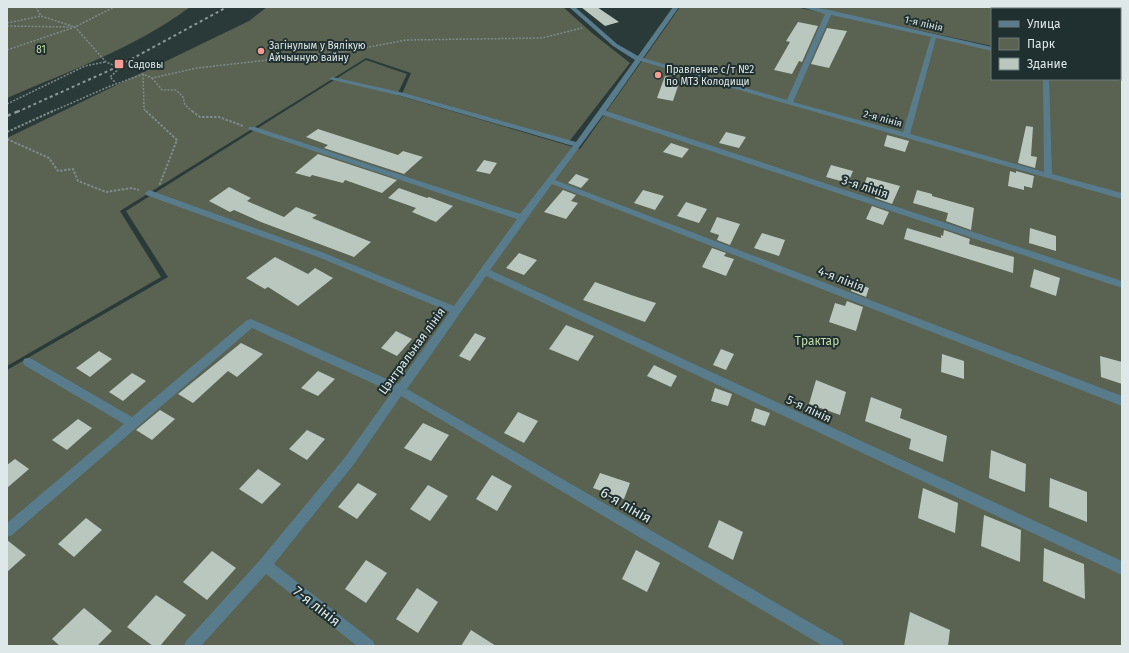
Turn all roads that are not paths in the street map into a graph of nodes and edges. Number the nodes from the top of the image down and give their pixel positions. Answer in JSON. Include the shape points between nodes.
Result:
{"nodes":[{"id":1,"x":572,"y":7,"type":"edge"},
{"id":2,"x":676,"y":7,"type":"edge"},
{"id":3,"x":804,"y":7,"type":"edge"},
{"id":4,"x":829,"y":12,"type":"junction"},
{"id":5,"x":934,"y":36,"type":"junction"},
{"id":6,"x":991,"y":48,"type":"edge"},
{"id":7,"x":639,"y":59,"type":"junction"},
{"id":8,"x":332,"y":79,"type":"dead end"},
{"id":9,"x":1046,"y":80,"type":"edge"},
{"id":10,"x":789,"y":103,"type":"junction"},
{"id":11,"x":601,"y":112,"type":"junction"},
{"id":12,"x":252,"y":129,"type":"road end"},
{"id":13,"x":906,"y":134,"type":"junction"},
{"id":14,"x":578,"y":145,"type":"junction"},
{"id":15,"x":1048,"y":176,"type":"junction"},
{"id":16,"x":551,"y":181,"type":"junction"},
{"id":17,"x":149,"y":193,"type":"road end"},
{"id":18,"x":1122,"y":196,"type":"edge"},
{"id":19,"x":522,"y":218,"type":"junction"},
{"id":20,"x":485,"y":272,"type":"junction"},
{"id":21,"x":1122,"y":285,"type":"edge"},
{"id":22,"x":458,"y":311,"type":"junction"},
{"id":23,"x":28,"y":362,"type":"dead end"},
{"id":24,"x":400,"y":390,"type":"junction"},
{"id":25,"x":1122,"y":401,"type":"edge"},
{"id":26,"x":132,"y":423,"type":"junction"},
{"id":27,"x":7,"y":531,"type":"edge"},
{"id":28,"x":265,"y":565,"type":"junction"},
{"id":29,"x":1122,"y":568,"type":"edge"},
{"id":30,"x":191,"y":646,"type":"edge"},
{"id":31,"x":368,"y":646,"type":"edge"},
{"id":32,"x":837,"y":646,"type":"edge"}],
"edges":[{"from":1,"to":7,"type":"street","name":"2-я лінія","via":[[615,45]]},
{"from":2,"to":7,"type":"street","name":"Цэнтральная лінія"},
{"from":3,"to":4,"type":"street","name":"1-я лінія"},
{"from":4,"to":5,"type":"street","name":"1-я лінія"},
{"from":4,"to":10,"type":"street"},
{"from":5,"to":6,"type":"street","name":"1-я лінія"},
{"from":5,"to":13,"type":"street"},
{"from":7,"to":10,"type":"street","name":"2-я лінія"},
{"from":7,"to":11,"type":"street","name":"Цэнтральная лінія"},
{"from":8,"to":14,"type":"street","via":[[402,94]]},
{"from":9,"to":15,"type":"street"},
{"from":10,"to":13,"type":"street","name":"2-я лінія"},
{"from":11,"to":14,"type":"street","name":"Цэнтральная лінія"},
{"from":11,"to":21,"type":"street","name":"3-я лінія"},
{"from":12,"to":19,"type":"street"},
{"from":13,"to":15,"type":"street","name":"2-я лінія"},
{"from":14,"to":16,"type":"street","name":"Цэнтральная лінія"},
{"from":15,"to":18,"type":"street","name":"2-я лінія"},
{"from":16,"to":19,"type":"street","name":"Цэнтральная лінія"},
{"from":16,"to":25,"type":"street","name":"4-я лінія"},
{"from":17,"to":22,"type":"street","via":[[321,256]]},
{"from":19,"to":20,"type":"street","name":"Цэнтральная лінія"},
{"from":20,"to":22,"type":"street","name":"Цэнтральная лінія"},
{"from":20,"to":29,"type":"street","name":"5-я лінія"},
{"from":22,"to":24,"type":"street","name":"Цэнтральная лінія"},
{"from":23,"to":26,"type":"street"},
{"from":24,"to":26,"type":"street","name":"6-я лінія","via":[[250,323]]},
{"from":24,"to":28,"type":"street","name":"Цэнтральная лінія","via":[[350,460]]},
{"from":24,"to":32,"type":"street","name":"6-я лінія"},
{"from":26,"to":27,"type":"street"},
{"from":28,"to":30,"type":"street","name":"Цэнтральная лінія"},
{"from":28,"to":31,"type":"street","name":"7-я лінія"}]}
